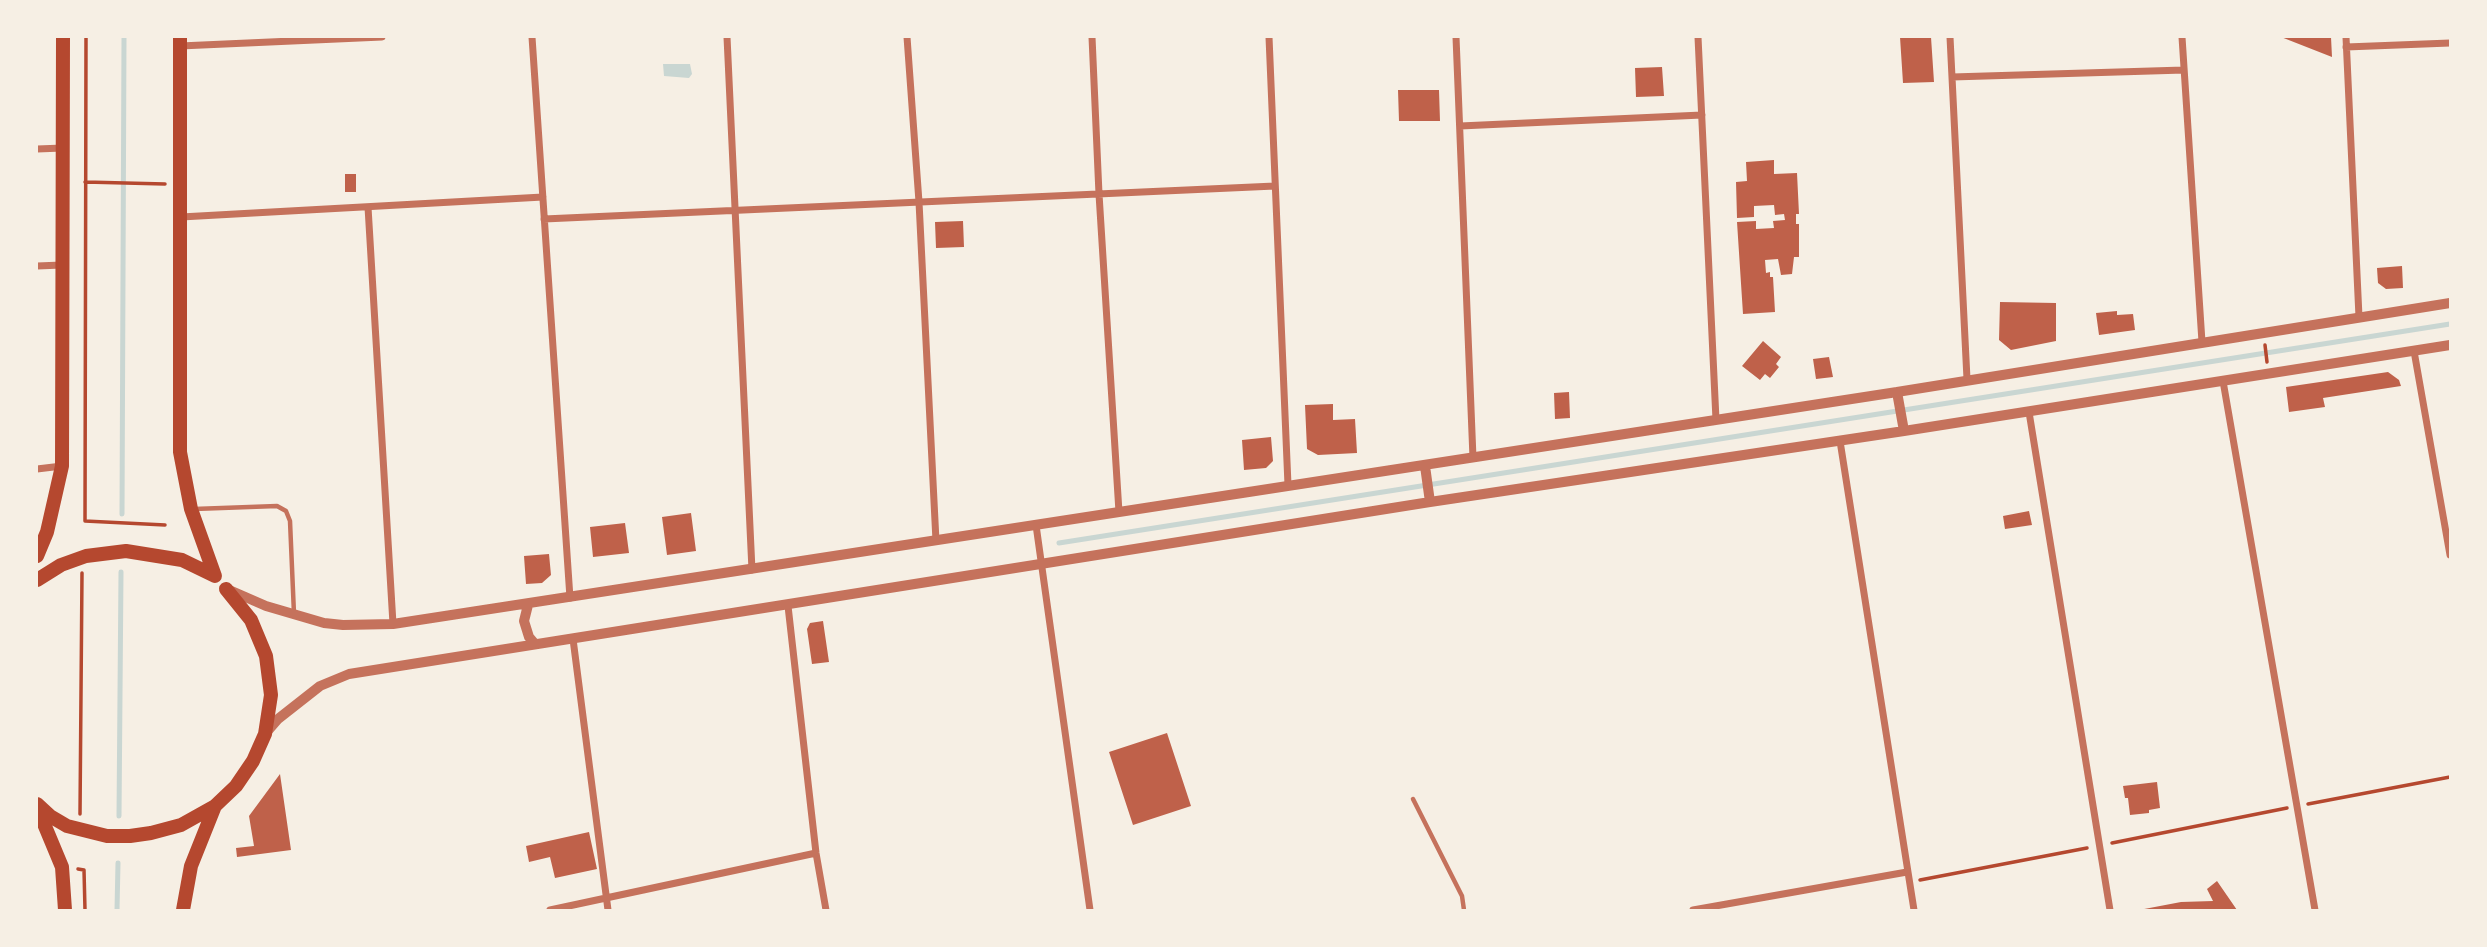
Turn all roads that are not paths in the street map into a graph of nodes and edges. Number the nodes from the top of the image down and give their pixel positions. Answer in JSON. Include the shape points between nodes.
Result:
{"nodes":[{"id":1,"x":62,"y":37,"type":"edge"},
{"id":2,"x":382,"y":37,"type":"edge"},
{"id":3,"x":532,"y":37,"type":"edge"},
{"id":4,"x":727,"y":37,"type":"edge"},
{"id":5,"x":907,"y":37,"type":"edge"},
{"id":6,"x":1092,"y":37,"type":"edge"},
{"id":7,"x":1269,"y":37,"type":"edge"},
{"id":8,"x":1456,"y":37,"type":"edge"},
{"id":9,"x":1698,"y":37,"type":"edge"},
{"id":10,"x":1950,"y":37,"type":"edge"},
{"id":11,"x":2182,"y":37,"type":"edge"},
{"id":12,"x":2346,"y":37,"type":"edge"},
{"id":13,"x":180,"y":41,"type":"edge"},
{"id":14,"x":2450,"y":43,"type":"edge"},
{"id":15,"x":2346,"y":47,"type":"junction"},
{"id":16,"x":2184,"y":70,"type":"junction"},
{"id":17,"x":1952,"y":77,"type":"junction"},
{"id":18,"x":1702,"y":115,"type":"junction"},
{"id":19,"x":1460,"y":126,"type":"junction"},
{"id":20,"x":62,"y":148,"type":"junction"},
{"id":21,"x":37,"y":149,"type":"edge"},
{"id":22,"x":1275,"y":186,"type":"junction"},
{"id":23,"x":1099,"y":194,"type":"junction"},
{"id":24,"x":543,"y":197,"type":"junction"},
{"id":25,"x":919,"y":202,"type":"junction"},
{"id":26,"x":368,"y":207,"type":"junction"},
{"id":27,"x":735,"y":211,"type":"junction"},
{"id":28,"x":180,"y":217,"type":"junction"},
{"id":29,"x":544,"y":219,"type":"junction"},
{"id":30,"x":62,"y":265,"type":"junction"},
{"id":31,"x":37,"y":266,"type":"edge"},
{"id":32,"x":2450,"y":303,"type":"edge"},
{"id":33,"x":2359,"y":317,"type":"junction"},
{"id":34,"x":2202,"y":342,"type":"junction"},
{"id":35,"x":2450,"y":345,"type":"edge"},
{"id":36,"x":2414,"y":351,"type":"junction"},
{"id":37,"x":1968,"y":379,"type":"junction"},
{"id":38,"x":2223,"y":381,"type":"junction"},
{"id":39,"x":1897,"y":396,"type":"junction"},
{"id":40,"x":2029,"y":412,"type":"junction"},
{"id":41,"x":1716,"y":420,"type":"junction"},
{"id":42,"x":1903,"y":426,"type":"junction"},
{"id":43,"x":1840,"y":441,"type":"junction"},
{"id":44,"x":1473,"y":458,"type":"junction"},
{"id":45,"x":62,"y":466,"type":"junction"},
{"id":46,"x":37,"y":469,"type":"edge"},
{"id":47,"x":1425,"y":470,"type":"junction"},
{"id":48,"x":1288,"y":485,"type":"junction"},
{"id":49,"x":1429,"y":497,"type":"junction"},
{"id":50,"x":191,"y":509,"type":"junction"},
{"id":51,"x":1119,"y":512,"type":"junction"},
{"id":52,"x":1036,"y":526,"type":"junction"},
{"id":53,"x":936,"y":541,"type":"junction"},
{"id":54,"x":2450,"y":555,"type":"edge"},
{"id":55,"x":37,"y":556,"type":"edge"},
{"id":56,"x":1041,"y":566,"type":"junction"},
{"id":57,"x":751,"y":570,"type":"junction"},
{"id":58,"x":37,"y":580,"type":"edge"},
{"id":59,"x":226,"y":589,"type":"joint"},
{"id":60,"x":570,"y":598,"type":"junction"},
{"id":61,"x":528,"y":604,"type":"junction"},
{"id":62,"x":788,"y":606,"type":"junction"},
{"id":63,"x":294,"y":615,"type":"junction"},
{"id":64,"x":393,"y":624,"type":"junction"},
{"id":65,"x":573,"y":639,"type":"junction"},
{"id":66,"x":535,"y":644,"type":"junction"},
{"id":67,"x":265,"y":734,"type":"junction"},
{"id":68,"x":1413,"y":799,"type":"dead end"},
{"id":69,"x":37,"y":805,"type":"edge"},
{"id":70,"x":215,"y":806,"type":"junction"},
{"id":71,"x":816,"y":853,"type":"junction"},
{"id":72,"x":1907,"y":872,"type":"junction"},
{"id":73,"x":607,"y":899,"type":"junction"},
{"id":74,"x":65,"y":910,"type":"edge"},
{"id":75,"x":183,"y":910,"type":"edge"},
{"id":76,"x":550,"y":910,"type":"edge"},
{"id":77,"x":608,"y":910,"type":"edge"},
{"id":78,"x":826,"y":910,"type":"edge"},
{"id":79,"x":1090,"y":910,"type":"edge"},
{"id":80,"x":1464,"y":910,"type":"edge"},
{"id":81,"x":1692,"y":910,"type":"edge"},
{"id":82,"x":1914,"y":910,"type":"edge"},
{"id":83,"x":2110,"y":910,"type":"edge"},
{"id":84,"x":2315,"y":910,"type":"edge"}],
"edges":[{"from":1,"to":20,"type":"highway"},
{"from":2,"to":13,"type":"street"},
{"from":3,"to":24,"type":"street"},
{"from":4,"to":27,"type":"street"},
{"from":5,"to":25,"type":"street"},
{"from":6,"to":23,"type":"street"},
{"from":7,"to":22,"type":"street"},
{"from":8,"to":19,"type":"street"},
{"from":9,"to":18,"type":"street"},
{"from":10,"to":17,"type":"street"},
{"from":11,"to":16,"type":"street"},
{"from":12,"to":15,"type":"street"},
{"from":13,"to":28,"type":"highway"},
{"from":14,"to":15,"type":"street"},
{"from":15,"to":33,"type":"street"},
{"from":16,"to":17,"type":"street"},
{"from":16,"to":34,"type":"street"},
{"from":17,"to":37,"type":"street"},
{"from":18,"to":19,"type":"street"},
{"from":18,"to":41,"type":"street"},
{"from":19,"to":44,"type":"street"},
{"from":20,"to":21,"type":"street"},
{"from":20,"to":30,"type":"highway"},
{"from":22,"to":23,"type":"street"},
{"from":22,"to":48,"type":"street"},
{"from":23,"to":25,"type":"street"},
{"from":23,"to":51,"type":"street"},
{"from":24,"to":26,"type":"street"},
{"from":24,"to":29,"type":"street"},
{"from":25,"to":27,"type":"street"},
{"from":25,"to":53,"type":"street"},
{"from":26,"to":28,"type":"street"},
{"from":26,"to":64,"type":"street"},
{"from":27,"to":29,"type":"street"},
{"from":27,"to":57,"type":"street"},
{"from":28,"to":50,"type":"highway","via":[[180,452]]},
{"from":29,"to":60,"type":"street"},
{"from":30,"to":31,"type":"street"},
{"from":30,"to":45,"type":"highway"},
{"from":32,"to":33,"type":"street"},
{"from":33,"to":34,"type":"street"},
{"from":34,"to":37,"type":"street"},
{"from":35,"to":36,"type":"street"},
{"from":36,"to":38,"type":"street"},
{"from":36,"to":54,"type":"street"},
{"from":37,"to":39,"type":"street"},
{"from":38,"to":40,"type":"street"},
{"from":38,"to":84,"type":"street"},
{"from":39,"to":41,"type":"street"},
{"from":39,"to":42,"type":"street"},
{"from":40,"to":42,"type":"street"},
{"from":40,"to":83,"type":"street"},
{"from":41,"to":44,"type":"street"},
{"from":42,"to":43,"type":"street"},
{"from":43,"to":49,"type":"street"},
{"from":43,"to":72,"type":"street"},
{"from":44,"to":47,"type":"street"},
{"from":45,"to":46,"type":"street"},
{"from":45,"to":55,"type":"highway"},
{"from":47,"to":48,"type":"street"},
{"from":47,"to":49,"type":"street"},
{"from":48,"to":51,"type":"street"},
{"from":49,"to":56,"type":"street"},
{"from":50,"to":58,"type":"highway","via":[[215,576],[182,560],[126,551],[84,556]]},
{"from":50,"to":63,"type":"lane","via":[[277,506],[286,511]]},
{"from":51,"to":52,"type":"street"},
{"from":52,"to":53,"type":"street"},
{"from":52,"to":56,"type":"street"},
{"from":53,"to":57,"type":"street"},
{"from":56,"to":62,"type":"street"},
{"from":56,"to":79,"type":"street"},
{"from":57,"to":60,"type":"street"},
{"from":59,"to":63,"type":"street"},
{"from":59,"to":67,"type":"highway","via":[[251,620],[266,656],[271,695]]},
{"from":60,"to":61,"type":"street"},
{"from":61,"to":64,"type":"street"},
{"from":61,"to":66,"type":"street","via":[[526,629]]},
{"from":62,"to":65,"type":"street"},
{"from":62,"to":71,"type":"street"},
{"from":63,"to":64,"type":"street","via":[[343,625]]},
{"from":65,"to":66,"type":"street"},
{"from":65,"to":73,"type":"street"},
{"from":66,"to":67,"type":"street","via":[[349,674],[320,686]]},
{"from":67,"to":70,"type":"highway","via":[[236,786]]},
{"from":68,"to":80,"type":"lane","via":[[1462,896]]},
{"from":69,"to":70,"type":"highway","via":[[83,831],[107,836],[151,834],[181,825]]},
{"from":69,"to":74,"type":"highway","via":[[62,867]]},
{"from":70,"to":75,"type":"highway","via":[[191,866]]},
{"from":71,"to":73,"type":"street"},
{"from":71,"to":78,"type":"street"},
{"from":72,"to":81,"type":"street"},
{"from":72,"to":82,"type":"street"},
{"from":73,"to":76,"type":"street"},
{"from":73,"to":77,"type":"street"}]}
